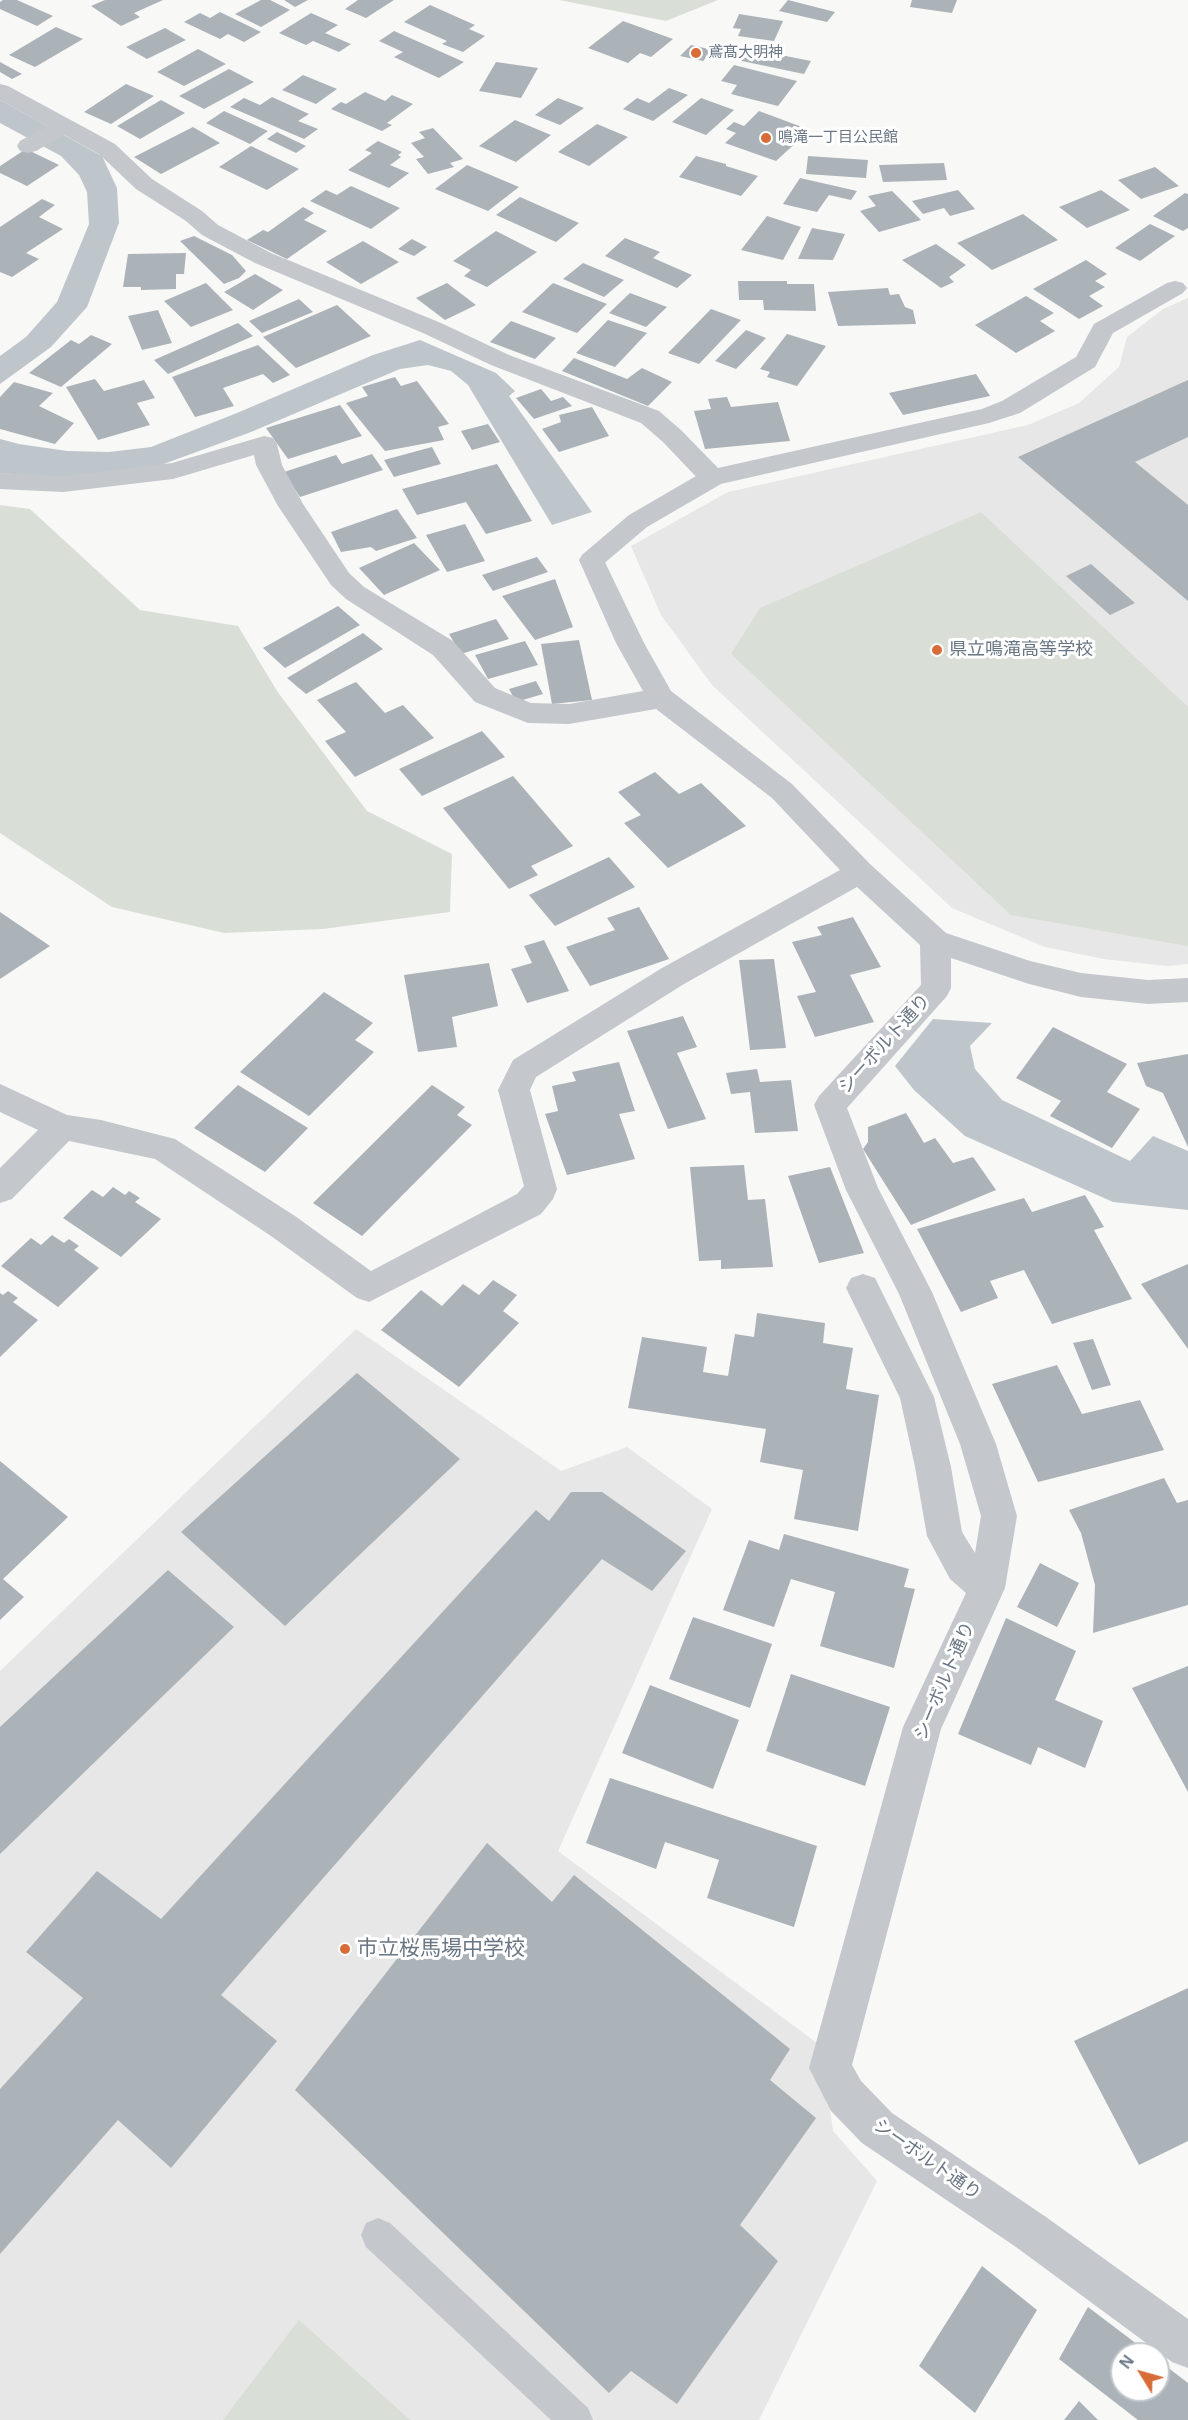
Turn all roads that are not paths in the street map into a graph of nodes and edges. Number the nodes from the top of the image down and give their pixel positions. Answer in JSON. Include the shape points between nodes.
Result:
{"nodes":[{"id":1,"x":0,"y":91,"type":"edge"},
{"id":2,"x":64,"y":125,"type":"junction"},
{"id":3,"x":28,"y":146,"type":"dead end"},
{"id":4,"x":1174,"y":281,"type":"edge"},
{"id":5,"x":712,"y":478,"type":"junction"},
{"id":6,"x":0,"y":481,"type":"edge"},
{"id":7,"x":661,"y":698,"type":"junction"},
{"id":8,"x":860,"y":872,"type":"junction"},
{"id":9,"x":935,"y":941,"type":"junction"},
{"id":10,"x":1188,"y":990,"type":"edge"},
{"id":11,"x":0,"y":1097,"type":"edge"},
{"id":12,"x":62,"y":1127,"type":"junction"},
{"id":13,"x":0,"y":1189,"type":"edge"},
{"id":14,"x":863,"y":1288,"type":"dead end"},
{"id":15,"x":987,"y":1588,"type":"junction"},
{"id":16,"x":378,"y":2235,"type":"dead end"},
{"id":17,"x":1188,"y":2346,"type":"edge"},
{"id":18,"x":576,"y":2420,"type":"edge"}],
"edges":[{"from":1,"to":2,"type":"street"},
{"from":2,"to":3,"type":"street"},
{"from":2,"to":5,"type":"street","via":[[107,148],[144,184],[210,230],[263,258],[500,360],[650,417]]},
{"from":4,"to":5,"type":"street","via":[[1103,329],[1086,362],[1011,407]]},
{"from":5,"to":7,"type":"street","via":[[638,521],[592,560],[630,643]]},
{"from":6,"to":7,"type":"street","via":[[63,484],[173,471],[264,444],[269,465],[291,506],[340,579],[355,593],[443,648],[485,695],[528,712],[569,714]]},
{"from":7,"to":8,"type":"street","via":[[782,791]]},
{"from":8,"to":9,"type":"street"},
{"from":8,"to":12,"type":"street","via":[[673,976],[524,1069],[514,1090],[541,1189],[529,1204],[369,1288],[164,1148]]},
{"from":9,"to":10,"type":"street","via":[[1081,985],[1148,992]]},
{"from":9,"to":15,"type":"street","name":"シーボルト通り","via":[[936,988],[830,1105],[862,1190],[915,1292],[978,1444],[999,1515]]},
{"from":11,"to":12,"type":"street"},
{"from":12,"to":13,"type":"street"},
{"from":14,"to":15,"type":"street","via":[[917,1397],[945,1536],[963,1567]]},
{"from":15,"to":17,"type":"street","name":"シーボルト通り","via":[[922,1727],[830,2068],[846,2096],[877,2128],[1031,2232]]},
{"from":16,"to":18,"type":"lane"}]}
